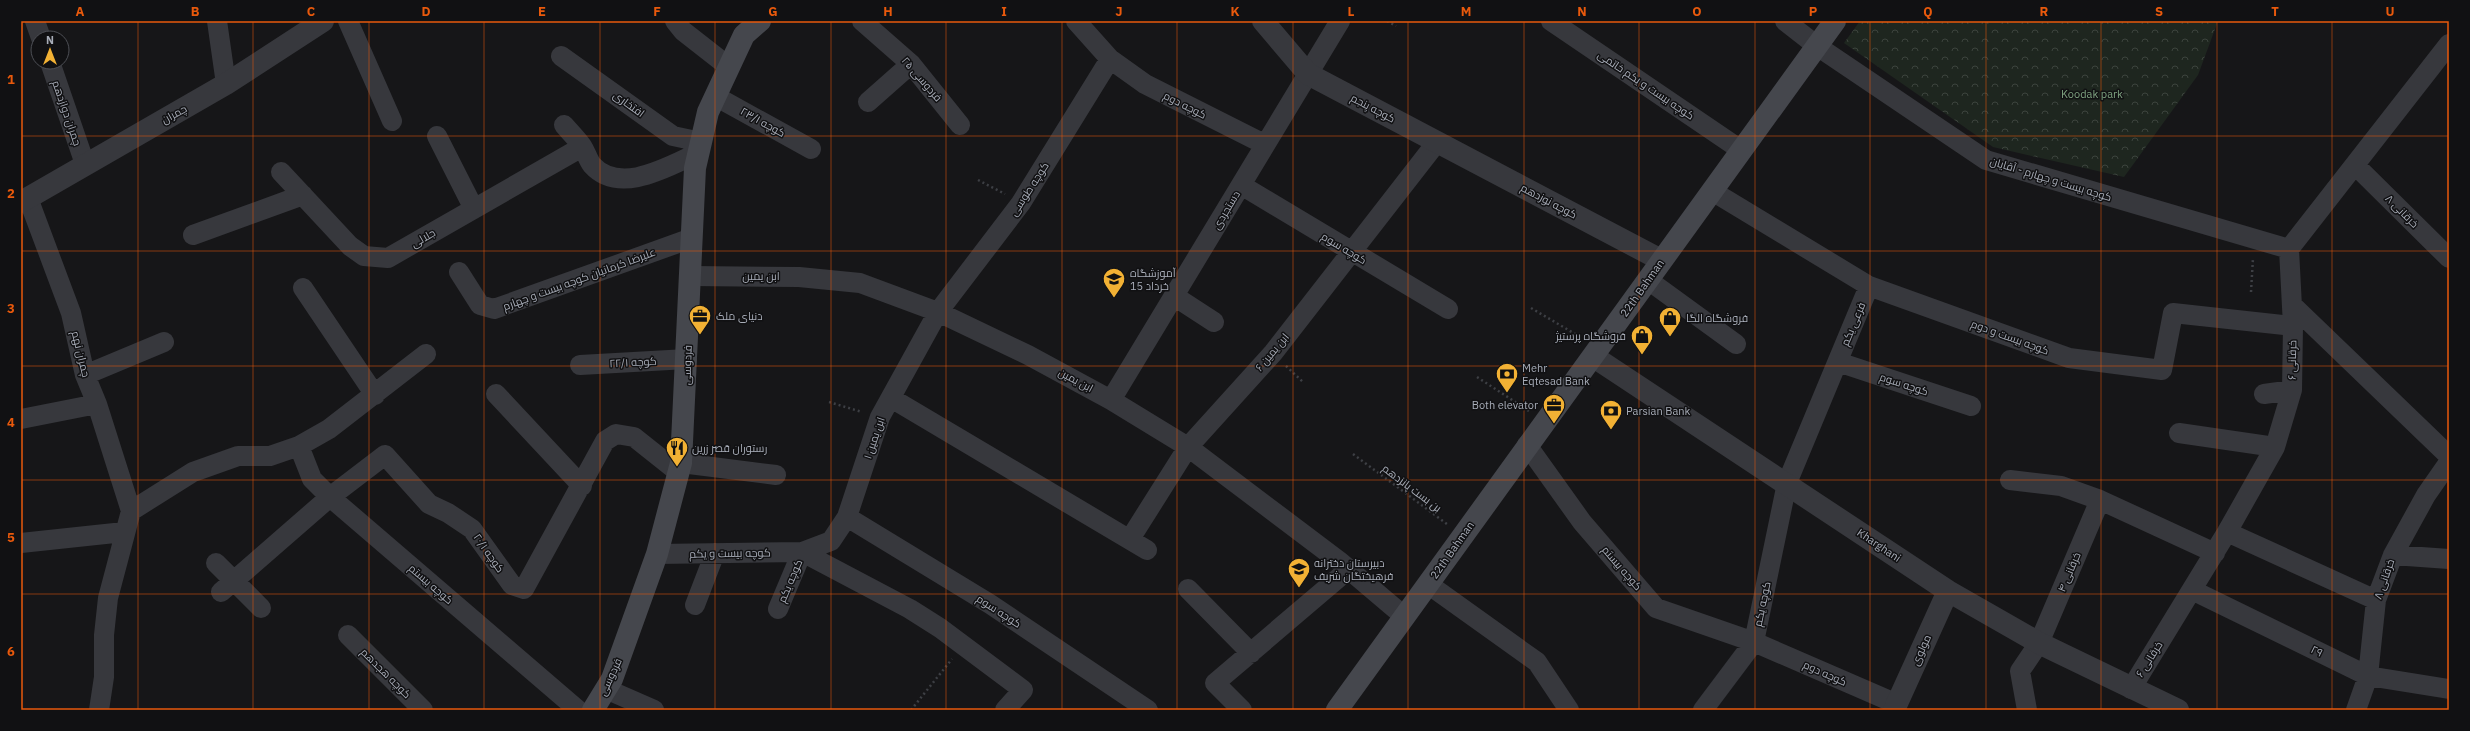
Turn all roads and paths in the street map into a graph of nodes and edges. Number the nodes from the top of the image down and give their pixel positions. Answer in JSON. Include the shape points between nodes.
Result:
{"nodes":[{"id":1,"x":217,"y":21,"type":"edge"},
{"id":2,"x":323,"y":21,"type":"edge"},
{"id":3,"x":348,"y":21,"type":"edge"},
{"id":4,"x":674,"y":21,"type":"edge"},
{"id":5,"x":760,"y":21,"type":"edge"},
{"id":6,"x":862,"y":21,"type":"edge"},
{"id":7,"x":1076,"y":21,"type":"edge"},
{"id":8,"x":1263,"y":21,"type":"edge"},
{"id":9,"x":1340,"y":21,"type":"edge"},
{"id":10,"x":1387,"y":21,"type":"edge"},
{"id":11,"x":1551,"y":21,"type":"edge"},
{"id":12,"x":1785,"y":21,"type":"edge"},
{"id":13,"x":1835,"y":21,"type":"edge"},
{"id":14,"x":1396,"y":26,"type":"dead end"},
{"id":15,"x":2449,"y":44,"type":"edge"},
{"id":16,"x":1817,"y":46,"type":"junction"},
{"id":17,"x":561,"y":56,"type":"dead end"},
{"id":18,"x":1110,"y":59,"type":"junction"},
{"id":19,"x":911,"y":64,"type":"junction"},
{"id":20,"x":729,"y":67,"type":"junction"},
{"id":21,"x":53,"y":70,"type":"edge"},
{"id":22,"x":1308,"y":74,"type":"junction"},
{"id":23,"x":226,"y":84,"type":"junction"},
{"id":24,"x":715,"y":96,"type":"junction"},
{"id":25,"x":868,"y":102,"type":"dead end"},
{"id":26,"x":392,"y":121,"type":"dead end"},
{"id":27,"x":564,"y":124,"type":"dead end"},
{"id":28,"x":960,"y":124,"type":"dead end"},
{"id":29,"x":437,"y":136,"type":"dead end"},
{"id":30,"x":1437,"y":142,"type":"junction"},
{"id":31,"x":1264,"y":144,"type":"junction"},
{"id":32,"x":582,"y":147,"type":"junction"},
{"id":33,"x":700,"y":148,"type":"junction"},
{"id":34,"x":811,"y":149,"type":"dead end"},
{"id":35,"x":1742,"y":150,"type":"junction"},
{"id":36,"x":85,"y":164,"type":"junction"},
{"id":37,"x":2355,"y":165,"type":"junction"},
{"id":38,"x":281,"y":172,"type":"dead end"},
{"id":39,"x":978,"y":180,"type":"dead end"},
{"id":40,"x":1241,"y":184,"type":"junction"},
{"id":41,"x":1712,"y":191,"type":"junction"},
{"id":42,"x":303,"y":195,"type":"junction"},
{"id":43,"x":25,"y":200,"type":"edge"},
{"id":44,"x":1021,"y":203,"type":"junction"},
{"id":45,"x":474,"y":209,"type":"junction"},
{"id":46,"x":192,"y":235,"type":"dead end"},
{"id":47,"x":692,"y":238,"type":"junction"},
{"id":48,"x":2255,"y":239,"type":"junction"},
{"id":49,"x":2289,"y":249,"type":"junction"},
{"id":50,"x":1351,"y":252,"type":"junction"},
{"id":51,"x":2449,"y":258,"type":"edge"},
{"id":52,"x":1661,"y":260,"type":"junction"},
{"id":53,"x":459,"y":272,"type":"dead end"},
{"id":54,"x":691,"y":276,"type":"junction"},
{"id":55,"x":1648,"y":280,"type":"junction"},
{"id":56,"x":1869,"y":286,"type":"junction"},
{"id":57,"x":303,"y":288,"type":"dead end"},
{"id":58,"x":2251,"y":292,"type":"dead end"},
{"id":59,"x":1174,"y":296,"type":"junction"},
{"id":60,"x":2292,"y":305,"type":"junction"},
{"id":61,"x":1531,"y":308,"type":"dead end"},
{"id":62,"x":1448,"y":309,"type":"dead end"},
{"id":63,"x":938,"y":312,"type":"junction"},
{"id":64,"x":1214,"y":322,"type":"dead end"},
{"id":65,"x":2293,"y":326,"type":"junction"},
{"id":66,"x":164,"y":342,"type":"dead end"},
{"id":67,"x":1736,"y":344,"type":"dead end"},
{"id":68,"x":1273,"y":353,"type":"junction"},
{"id":69,"x":1597,"y":353,"type":"junction"},
{"id":70,"x":426,"y":354,"type":"dead end"},
{"id":71,"x":687,"y":359,"type":"junction"},
{"id":72,"x":1838,"y":362,"type":"junction"},
{"id":73,"x":580,"y":364,"type":"dead end"},
{"id":74,"x":85,"y":375,"type":"junction"},
{"id":75,"x":1477,"y":377,"type":"dead end"},
{"id":76,"x":1303,"y":382,"type":"dead end"},
{"id":77,"x":2292,"y":390,"type":"junction"},
{"id":78,"x":376,"y":394,"type":"junction"},
{"id":79,"x":496,"y":394,"type":"dead end"},
{"id":80,"x":2264,"y":394,"type":"dead end"},
{"id":81,"x":891,"y":398,"type":"junction"},
{"id":82,"x":1111,"y":400,"type":"junction"},
{"id":83,"x":829,"y":402,"type":"dead end"},
{"id":84,"x":97,"y":404,"type":"junction"},
{"id":85,"x":1971,"y":406,"type":"dead end"},
{"id":86,"x":880,"y":417,"type":"junction"},
{"id":87,"x":21,"y":419,"type":"edge"},
{"id":88,"x":1545,"y":421,"type":"junction"},
{"id":89,"x":2180,"y":433,"type":"dead end"},
{"id":90,"x":1527,"y":445,"type":"junction"},
{"id":91,"x":299,"y":446,"type":"junction"},
{"id":92,"x":2275,"y":447,"type":"junction"},
{"id":93,"x":1188,"y":448,"type":"junction"},
{"id":94,"x":1353,"y":454,"type":"dead end"},
{"id":95,"x":2449,"y":456,"type":"edge"},
{"id":96,"x":2449,"y":462,"type":"edge"},
{"id":97,"x":679,"y":468,"type":"junction"},
{"id":98,"x":776,"y":475,"type":"dead end"},
{"id":99,"x":2010,"y":480,"type":"dead end"},
{"id":100,"x":1787,"y":483,"type":"junction"},
{"id":101,"x":582,"y":486,"type":"junction"},
{"id":102,"x":330,"y":497,"type":"junction"},
{"id":103,"x":2100,"y":500,"type":"junction"},
{"id":104,"x":131,"y":511,"type":"junction"},
{"id":105,"x":847,"y":517,"type":"junction"},
{"id":106,"x":124,"y":532,"type":"junction"},
{"id":107,"x":2228,"y":532,"type":"junction"},
{"id":108,"x":1461,"y":535,"type":"junction"},
{"id":109,"x":1130,"y":539,"type":"junction"},
{"id":110,"x":21,"y":543,"type":"edge"},
{"id":111,"x":1147,"y":550,"type":"dead end"},
{"id":112,"x":802,"y":552,"type":"junction"},
{"id":113,"x":715,"y":553,"type":"junction"},
{"id":114,"x":2215,"y":553,"type":"junction"},
{"id":115,"x":657,"y":554,"type":"junction"},
{"id":116,"x":2393,"y":554,"type":"junction"},
{"id":117,"x":2449,"y":559,"type":"edge"},
{"id":118,"x":216,"y":563,"type":"dead end"},
{"id":119,"x":1349,"y":569,"type":"junction"},
{"id":120,"x":1428,"y":584,"type":"junction"},
{"id":121,"x":227,"y":587,"type":"junction"},
{"id":122,"x":1188,"y":590,"type":"dead end"},
{"id":123,"x":2192,"y":590,"type":"junction"},
{"id":124,"x":1948,"y":591,"type":"junction"},
{"id":125,"x":2376,"y":600,"type":"junction"},
{"id":126,"x":695,"y":605,"type":"dead end"},
{"id":127,"x":261,"y":608,"type":"dead end"},
{"id":128,"x":778,"y":610,"type":"dead end"},
{"id":129,"x":1405,"y":617,"type":"junction"},
{"id":130,"x":348,"y":635,"type":"dead end"},
{"id":131,"x":1754,"y":642,"type":"junction"},
{"id":132,"x":2039,"y":643,"type":"junction"},
{"id":133,"x":963,"y":645,"type":"junction"},
{"id":134,"x":1251,"y":653,"type":"junction"},
{"id":135,"x":2368,"y":676,"type":"junction"},
{"id":136,"x":606,"y":689,"type":"junction"},
{"id":137,"x":2131,"y":689,"type":"junction"},
{"id":138,"x":2449,"y":689,"type":"edge"},
{"id":139,"x":1896,"y":707,"type":"edge"},
{"id":140,"x":99,"y":710,"type":"edge"},
{"id":141,"x":424,"y":710,"type":"edge"},
{"id":142,"x":578,"y":710,"type":"edge"},
{"id":143,"x":593,"y":710,"type":"edge"},
{"id":144,"x":654,"y":710,"type":"edge"},
{"id":145,"x":911,"y":710,"type":"edge"},
{"id":146,"x":1005,"y":710,"type":"edge"},
{"id":147,"x":1148,"y":710,"type":"edge"},
{"id":148,"x":1242,"y":710,"type":"edge"},
{"id":149,"x":1337,"y":710,"type":"edge"},
{"id":150,"x":1569,"y":710,"type":"edge"},
{"id":151,"x":1703,"y":710,"type":"edge"},
{"id":152,"x":2027,"y":710,"type":"edge"},
{"id":153,"x":2178,"y":710,"type":"edge"},
{"id":154,"x":2356,"y":710,"type":"edge"}],
"edges":[{"from":1,"to":23,"type":"street"},
{"from":2,"to":23,"type":"street","name":"چمران"},
{"from":3,"to":26,"type":"street"},
{"from":4,"to":20,"type":"street"},
{"from":5,"to":20,"type":"main road","name":"فردوسی","via":[[744,35]]},
{"from":6,"to":19,"type":"street","name":"فردوسی ۲۵"},
{"from":7,"to":18,"type":"street","name":"کوچه دوم"},
{"from":8,"to":22,"type":"street"},
{"from":9,"to":22,"type":"street","name":"دستجردی"},
{"from":10,"to":14,"type":"path"},
{"from":11,"to":35,"type":"street","name":"کوچه بیست و یکم خاتمی"},
{"from":12,"to":16,"type":"street","name":"کوچه بیست و چهارم - آقایان"},
{"from":13,"to":16,"type":"main road","name":"22th Bahman"},
{"from":15,"to":37,"type":"street"},
{"from":16,"to":35,"type":"main road","name":"22th Bahman"},
{"from":16,"to":48,"type":"street","name":"کوچه بیست و چهارم - آقایان","via":[[1986,160]]},
{"from":17,"to":33,"type":"street","name":"افتخاری","via":[[673,136]]},
{"from":18,"to":31,"type":"street","name":"کوچه دوم","via":[[1145,84]]},
{"from":18,"to":44,"type":"street","name":"کوچه طوسی"},
{"from":19,"to":25,"type":"street"},
{"from":19,"to":28,"type":"street","name":"فردوسی ۲۵"},
{"from":20,"to":24,"type":"main road","name":"فردوسی"},
{"from":21,"to":36,"type":"street","name":"چمران دوازدهم"},
{"from":22,"to":30,"type":"street","name":"کوچه پنجم"},
{"from":22,"to":31,"type":"street","name":"دستجردی"},
{"from":23,"to":36,"type":"street","name":"چمران"},
{"from":24,"to":33,"type":"main road","name":"فردوسی","via":[[708,112]]},
{"from":24,"to":34,"type":"street","name":"کوچه ۲۳/۱"},
{"from":27,"to":32,"type":"street"},
{"from":29,"to":45,"type":"street"},
{"from":30,"to":50,"type":"street"},
{"from":30,"to":52,"type":"street","name":"کوچه نوزدهم"},
{"from":31,"to":40,"type":"street","name":"دستجردی"},
{"from":32,"to":33,"type":"street","via":[[592,165],[608,177],[628,178],[648,175]]},
{"from":32,"to":45,"type":"street","name":"جلالی"},
{"from":33,"to":47,"type":"main road","name":"فردوسی","via":[[695,168]]},
{"from":35,"to":41,"type":"main road","name":"22th Bahman"},
{"from":36,"to":43,"type":"street","name":"چمران"},
{"from":37,"to":49,"type":"street"},
{"from":37,"to":51,"type":"street","name":"خرقانی ۸"},
{"from":38,"to":42,"type":"street","name":"جلالی"},
{"from":39,"to":44,"type":"path"},
{"from":40,"to":50,"type":"street","name":"کوچه سوم"},
{"from":40,"to":59,"type":"street","name":"دستجردی"},
{"from":41,"to":52,"type":"main road","name":"22th Bahman"},
{"from":41,"to":56,"type":"street","name":"کوچه بیست و دوم"},
{"from":42,"to":45,"type":"street","name":"جلالی","via":[[350,246],[364,256],[388,258]]},
{"from":42,"to":46,"type":"street"},
{"from":43,"to":74,"type":"street","name":"چمران نهم","via":[[71,313]]},
{"from":44,"to":63,"type":"street","name":"کوچه طوسی"},
{"from":47,"to":53,"type":"street","name":"علیرضا کرمانیان کوچه بیست و چهارم","via":[[494,309],[480,305]]},
{"from":47,"to":54,"type":"main road","name":"فردوسی"},
{"from":48,"to":49,"type":"street","name":"کوچه بیست و چهارم - آقایان"},
{"from":48,"to":58,"type":"path"},
{"from":49,"to":60,"type":"street","name":"خرقانی ۶"},
{"from":50,"to":62,"type":"street","name":"کوچه سوم"},
{"from":50,"to":68,"type":"street","name":"ابن یمین ۶"},
{"from":52,"to":55,"type":"main road","name":"22th Bahman"},
{"from":54,"to":63,"type":"street","name":"ابن یمین","via":[[798,277],[860,283]]},
{"from":54,"to":71,"type":"main road","name":"فردوسی"},
{"from":55,"to":67,"type":"street"},
{"from":55,"to":69,"type":"main road","name":"22th Bahman"},
{"from":56,"to":65,"type":"street","name":"کوچه بیست و دوم","via":[[2069,358],[2162,370],[2173,313]]},
{"from":56,"to":72,"type":"street","name":"فرعی یکم"},
{"from":57,"to":78,"type":"street"},
{"from":59,"to":64,"type":"street"},
{"from":59,"to":82,"type":"street","name":"دستجردی"},
{"from":60,"to":65,"type":"street","name":"خرقانی ۶"},
{"from":60,"to":95,"type":"street"},
{"from":61,"to":69,"type":"path"},
{"from":63,"to":81,"type":"street","name":"ابن یمین ۱"},
{"from":63,"to":82,"type":"street","name":"ابن یمین","via":[[1028,355]]},
{"from":65,"to":77,"type":"street","name":"خرقانی ۶"},
{"from":66,"to":74,"type":"street"},
{"from":68,"to":76,"type":"path"},
{"from":68,"to":93,"type":"street","name":"ابن یمین ۶"},
{"from":69,"to":88,"type":"main road","name":"22th Bahman"},
{"from":69,"to":100,"type":"street","name":"Kharghani"},
{"from":70,"to":78,"type":"street"},
{"from":71,"to":73,"type":"street","name":"کوچه ۲۲/۱"},
{"from":71,"to":97,"type":"main road","name":"فردوسی"},
{"from":72,"to":85,"type":"street","name":"کوچه سوم"},
{"from":72,"to":100,"type":"street"},
{"from":74,"to":84,"type":"street","name":"چمران نهم"},
{"from":75,"to":88,"type":"path"},
{"from":77,"to":80,"type":"street"},
{"from":77,"to":92,"type":"street","name":"خرقانی ۶"},
{"from":78,"to":91,"type":"street","via":[[329,429]]},
{"from":79,"to":101,"type":"street"},
{"from":81,"to":86,"type":"street","name":"ابن یمین ۱"},
{"from":81,"to":109,"type":"street"},
{"from":82,"to":93,"type":"street","name":"ابن یمین"},
{"from":83,"to":86,"type":"path"},
{"from":84,"to":87,"type":"street"},
{"from":84,"to":104,"type":"street","name":"چمران نهم"},
{"from":86,"to":105,"type":"street","name":"ابن یمین ۱"},
{"from":88,"to":90,"type":"main road","name":"22th Bahman"},
{"from":89,"to":92,"type":"street"},
{"from":90,"to":108,"type":"main road","name":"22th Bahman"},
{"from":90,"to":131,"type":"street","name":"کوچه بیستم","via":[[1582,522],[1656,608]]},
{"from":91,"to":102,"type":"street","name":"کوچه بیستم","via":[[312,479]]},
{"from":91,"to":104,"type":"street","via":[[270,456],[238,456],[192,472]]},
{"from":92,"to":107,"type":"street","name":"خرقانی ۶"},
{"from":93,"to":109,"type":"street","name":"ابن یمین ۶"},
{"from":93,"to":119,"type":"street","name":"ابن یمین","via":[[1225,473]]},
{"from":94,"to":108,"type":"path","name":"بن بست پانزدهم"},
{"from":96,"to":116,"type":"street","name":"خرقانی ۸","via":[[2426,494]]},
{"from":97,"to":98,"type":"street"},
{"from":97,"to":101,"type":"street","name":"کوچه ۲۰/۱","via":[[634,437],[616,434],[605,441]]},
{"from":97,"to":115,"type":"main road","name":"فردوسی"},
{"from":99,"to":103,"type":"street","via":[[2061,486]]},
{"from":100,"to":124,"type":"street","name":"Kharghani"},
{"from":100,"to":131,"type":"street","name":"کوچه یکم"},
{"from":101,"to":102,"type":"street","name":"کوچه ۲۰/۱","via":[[524,590],[512,585],[472,529],[429,504],[384,455]]},
{"from":102,"to":121,"type":"street","name":"کوچه ۲۰/۱"},
{"from":102,"to":142,"type":"street","name":"کوچه بیستم"},
{"from":103,"to":114,"type":"street"},
{"from":103,"to":132,"type":"street","name":"خرقانی ۴"},
{"from":104,"to":106,"type":"street"},
{"from":105,"to":112,"type":"street","name":"ابن یمین ۱","via":[[831,541]]},
{"from":105,"to":147,"type":"street","name":"کوچه سوم","via":[[990,604]]},
{"from":106,"to":110,"type":"street"},
{"from":106,"to":140,"type":"street","via":[[108,598],[104,635],[104,677]]},
{"from":107,"to":114,"type":"street","name":"خرقانی ۶"},
{"from":107,"to":125,"type":"street"},
{"from":108,"to":120,"type":"main road","name":"22th Bahman"},
{"from":109,"to":111,"type":"street"},
{"from":112,"to":113,"type":"street","name":"کوچه بیست و یکم"},
{"from":112,"to":128,"type":"street","name":"کوچه یکم"},
{"from":112,"to":133,"type":"street","via":[[910,609]]},
{"from":113,"to":115,"type":"street","name":"کوچه بیست و یکم"},
{"from":113,"to":126,"type":"street"},
{"from":114,"to":123,"type":"street","name":"خرقانی ۶"},
{"from":115,"to":136,"type":"main road","name":"فردوسی","via":[[612,679]]},
{"from":116,"to":117,"type":"street"},
{"from":116,"to":125,"type":"street","name":"خرقانی ۸"},
{"from":118,"to":121,"type":"street"},
{"from":119,"to":129,"type":"street","name":"ابن یمین"},
{"from":119,"to":134,"type":"street"},
{"from":120,"to":129,"type":"main road","name":"22th Bahman"},
{"from":120,"to":150,"type":"street","via":[[1537,662]]},
{"from":121,"to":127,"type":"street"},
{"from":122,"to":134,"type":"street"},
{"from":123,"to":135,"type":"street","name":"۲۹"},
{"from":123,"to":137,"type":"street","name":"خرقانی ۶"},
{"from":124,"to":132,"type":"street","name":"Kharghani"},
{"from":124,"to":139,"type":"street","name":"مولوی"},
{"from":125,"to":135,"type":"street","name":"خرقانی ۸"},
{"from":129,"to":149,"type":"main road","name":"22th Bahman"},
{"from":130,"to":141,"type":"street","name":"کوچه هجدهم"},
{"from":131,"to":139,"type":"street","name":"کوچه دوم"},
{"from":131,"to":151,"type":"street","name":"کوچه یکم"},
{"from":132,"to":137,"type":"street","name":"Kharghani"},
{"from":132,"to":152,"type":"street","name":"خرقانی ۴","via":[[2020,671]]},
{"from":133,"to":145,"type":"path"},
{"from":133,"to":146,"type":"street","via":[[1023,690]]},
{"from":134,"to":148,"type":"street","via":[[1215,683]]},
{"from":135,"to":138,"type":"street","name":"۲۹"},
{"from":135,"to":154,"type":"street","name":"خرقانی ۸"},
{"from":136,"to":143,"type":"main road","name":"فردوسی"},
{"from":136,"to":144,"type":"street"},
{"from":137,"to":153,"type":"street","name":"Kharghani"}]}
